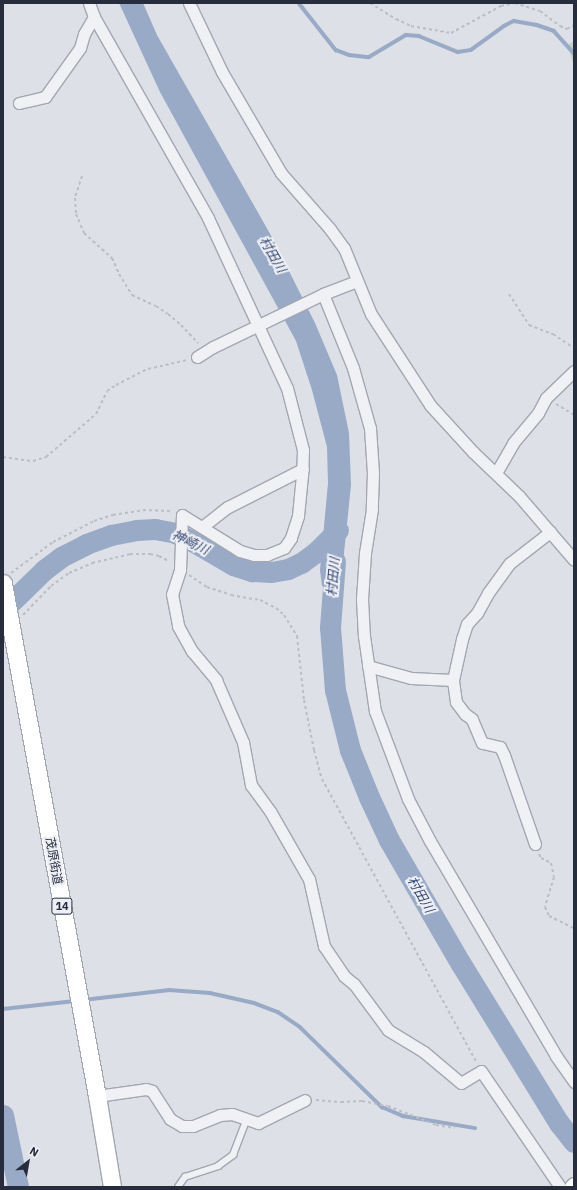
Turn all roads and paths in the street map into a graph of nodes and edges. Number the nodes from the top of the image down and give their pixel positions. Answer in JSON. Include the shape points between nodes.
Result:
{"nodes":[{"id":1,"x":89,"y":3,"type":"edge"},
{"id":2,"x":188,"y":3,"type":"edge"},
{"id":3,"x":370,"y":3,"type":"edge"},
{"id":4,"x":94,"y":17,"type":"junction"},
{"id":5,"x":574,"y":26,"type":"edge"},
{"id":6,"x":19,"y":103,"type":"dead end"},
{"id":7,"x":82,"y":176,"type":"dead end"},
{"id":8,"x":357,"y":281,"type":"junction"},
{"id":9,"x":323,"y":294,"type":"junction"},
{"id":10,"x":509,"y":294,"type":"dead end"},
{"id":11,"x":258,"y":326,"type":"junction"},
{"id":12,"x":574,"y":348,"type":"edge"},
{"id":13,"x":210,"y":350,"type":"junction"},
{"id":14,"x":197,"y":357,"type":"joint"},
{"id":15,"x":574,"y":371,"type":"edge"},
{"id":16,"x":546,"y":398,"type":"junction"},
{"id":17,"x":574,"y":415,"type":"edge"},
{"id":18,"x":3,"y":456,"type":"edge"},
{"id":19,"x":303,"y":469,"type":"junction"},
{"id":20,"x":496,"y":473,"type":"junction"},
{"id":21,"x":182,"y":515,"type":"junction"},
{"id":22,"x":202,"y":527,"type":"junction"},
{"id":23,"x":550,"y":532,"type":"junction"},
{"id":24,"x":574,"y":560,"type":"edge"},
{"id":25,"x":180,"y":570,"type":"junction"},
{"id":26,"x":6,"y":583,"type":"edge"},
{"id":27,"x":11,"y":626,"type":"junction"},
{"id":28,"x":368,"y":666,"type":"junction"},
{"id":29,"x":453,"y":680,"type":"junction"},
{"id":30,"x":535,"y":844,"type":"joint"},
{"id":31,"x":574,"y":928,"type":"edge"},
{"id":32,"x":481,"y":1071,"type":"junction"},
{"id":33,"x":574,"y":1082,"type":"edge"},
{"id":34,"x":97,"y":1096,"type":"junction"},
{"id":35,"x":305,"y":1100,"type":"joint"},
{"id":36,"x":247,"y":1119,"type":"junction"},
{"id":37,"x":455,"y":1128,"type":"dead end"},
{"id":38,"x":112,"y":1187,"type":"edge"},
{"id":39,"x":178,"y":1187,"type":"edge"},
{"id":40,"x":560,"y":1187,"type":"edge"}],
"edges":[{"from":1,"to":4,"type":"street"},
{"from":2,"to":8,"type":"street","via":[[222,72],[281,172],[344,248]]},
{"from":3,"to":5,"type":"path","via":[[396,20],[411,26],[451,33],[501,6],[515,3],[540,11],[567,29]]},
{"from":4,"to":6,"type":"street","via":[[84,34],[80,48],[45,97]]},
{"from":4,"to":11,"type":"street","via":[[208,218]]},
{"from":7,"to":13,"type":"path","via":[[74,198],[76,214],[84,233],[112,258],[118,274],[132,295],[168,314],[199,344]]},
{"from":8,"to":9,"type":"street"},
{"from":8,"to":20,"type":"street","via":[[371,314],[430,405]]},
{"from":9,"to":11,"type":"street"},
{"from":9,"to":28,"type":"street","via":[[353,368],[370,428],[372,509],[365,553],[362,599]]},
{"from":10,"to":12,"type":"path","via":[[529,325],[553,334]]},
{"from":11,"to":13,"type":"street"},
{"from":11,"to":19,"type":"street","via":[[287,388],[303,450]]},
{"from":13,"to":14,"type":"street"},
{"from":14,"to":18,"type":"path","via":[[148,369],[116,385],[107,391],[96,414],[46,457],[33,461]]},
{"from":15,"to":16,"type":"street"},
{"from":16,"to":17,"type":"path"},
{"from":16,"to":20,"type":"street","via":[[538,413],[512,443]]},
{"from":19,"to":22,"type":"street","via":[[228,506]]},
{"from":19,"to":22,"type":"street","via":[[295,527],[289,543],[284,548],[254,555],[240,551]]},
{"from":20,"to":23,"type":"street"},
{"from":21,"to":22,"type":"street"},
{"from":21,"to":25,"type":"street"},
{"from":21,"to":26,"type":"path","via":[[175,512],[144,510],[94,521],[53,542]]},
{"from":23,"to":24,"type":"street"},
{"from":23,"to":29,"type":"street","via":[[510,563],[467,624]]},
{"from":25,"to":27,"type":"path","via":[[166,559],[150,554],[130,554],[92,563],[69,573],[51,586]]},
{"from":25,"to":32,"type":"path","via":[[207,587],[231,595],[260,600],[276,608],[284,615],[297,636],[304,700],[322,778]]},
{"from":25,"to":32,"type":"street","via":[[172,594],[178,626],[192,651],[216,680],[243,742],[251,785],[309,879],[324,946],[344,976],[354,984],[388,1030],[424,1052],[461,1083]]},
{"from":26,"to":27,"type":"main road","name":"茂原街道","number":"14"},
{"from":27,"to":34,"type":"main road","name":"茂原街道","number":"14"},
{"from":28,"to":29,"type":"street","via":[[411,678]]},
{"from":28,"to":33,"type":"street","via":[[375,711],[408,799],[540,1029]]},
{"from":29,"to":30,"type":"street","via":[[456,702],[472,719],[482,743],[500,747]]},
{"from":30,"to":31,"type":"path","via":[[541,858],[552,863],[554,877],[545,907],[549,916]]},
{"from":32,"to":40,"type":"street"},
{"from":34,"to":36,"type":"street","via":[[146,1089],[152,1091],[170,1119],[182,1126],[193,1126],[220,1115],[232,1114]]},
{"from":34,"to":38,"type":"main road","name":"茂原街道","number":"14"},
{"from":35,"to":36,"type":"street","via":[[258,1122]]},
{"from":35,"to":37,"type":"path","via":[[362,1101],[388,1106],[436,1125]]},
{"from":36,"to":39,"type":"lane","via":[[233,1156],[218,1166],[185,1177]]}]}
